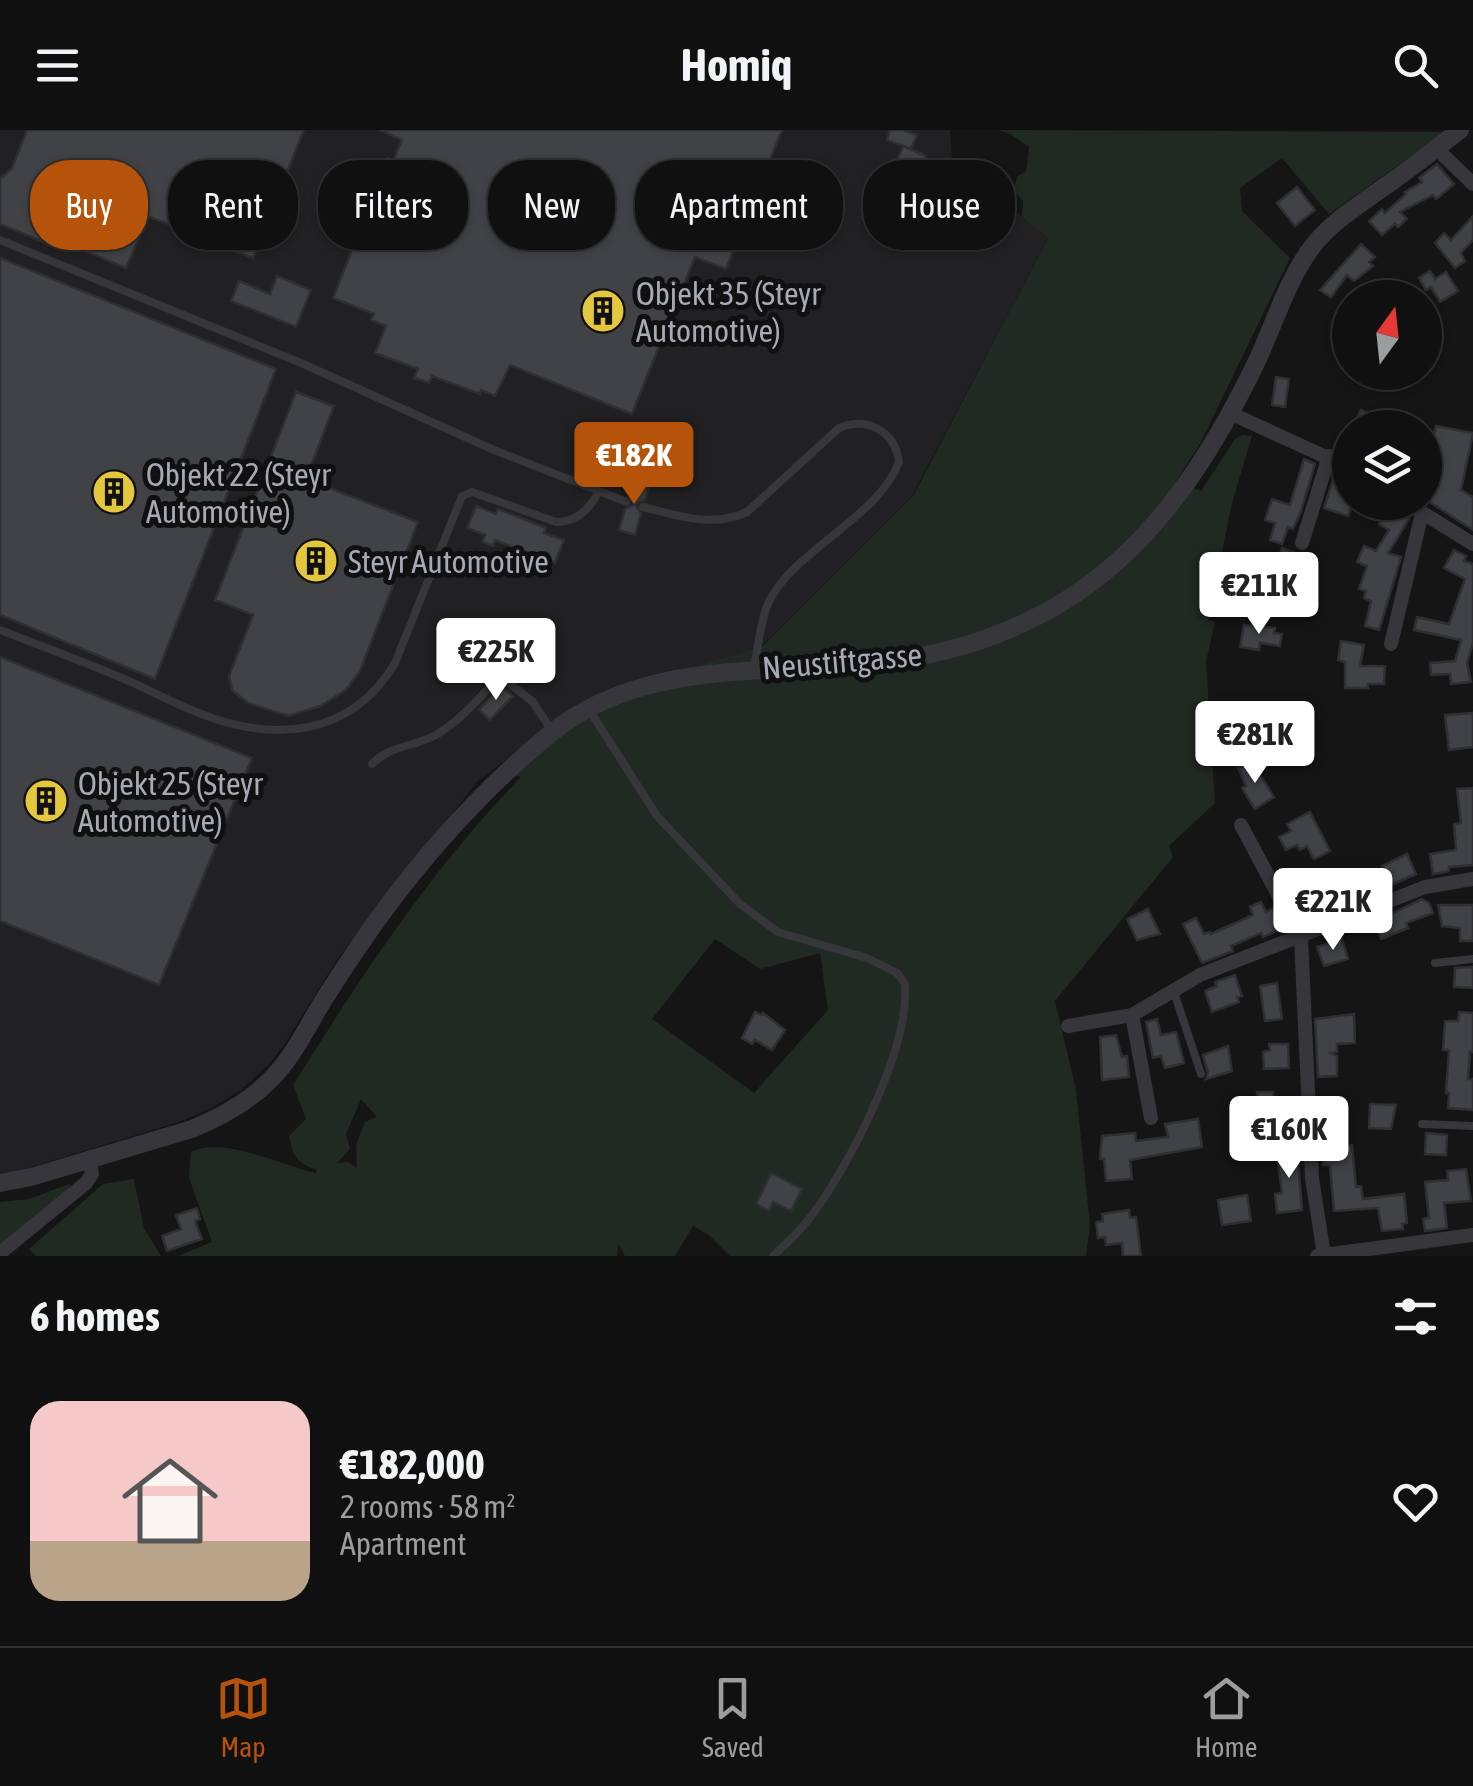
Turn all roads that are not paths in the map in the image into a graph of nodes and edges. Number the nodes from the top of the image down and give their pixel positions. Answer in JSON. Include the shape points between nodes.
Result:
{"nodes":[{"id":1,"x":1460,"y":130,"type":"edge"},
{"id":2,"x":1436,"y":148,"type":"junction"},
{"id":3,"x":1473,"y":184,"type":"edge"},
{"id":4,"x":0,"y":240,"type":"edge"},
{"id":5,"x":1230,"y":412,"type":"junction"},
{"id":6,"x":1328,"y":456,"type":"junction"},
{"id":7,"x":1332,"y":458,"type":"edge"},
{"id":8,"x":599,"y":491,"type":"junction"},
{"id":9,"x":627,"y":502,"type":"dead end"},
{"id":10,"x":643,"y":507,"type":"dead end"},
{"id":11,"x":1420,"y":520,"type":"edge"},
{"id":12,"x":1434,"y":520,"type":"edge"},
{"id":13,"x":1302,"y":543,"type":"dead end"},
{"id":14,"x":1473,"y":544,"type":"edge"},
{"id":15,"x":0,"y":630,"type":"edge"},
{"id":16,"x":1390,"y":644,"type":"dead end"},
{"id":17,"x":754,"y":668,"type":"junction"},
{"id":18,"x":588,"y":708,"type":"junction"},
{"id":19,"x":553,"y":731,"type":"junction"},
{"id":20,"x":372,"y":764,"type":"dead end"},
{"id":21,"x":1240,"y":824,"type":"dead end"},
{"id":22,"x":1473,"y":879,"type":"edge"},
{"id":23,"x":1301,"y":938,"type":"junction"},
{"id":24,"x":1473,"y":959,"type":"edge"},
{"id":25,"x":1435,"y":963,"type":"dead end"},
{"id":26,"x":1173,"y":989,"type":"junction"},
{"id":27,"x":1132,"y":1015,"type":"junction"},
{"id":28,"x":1068,"y":1026,"type":"dead end"},
{"id":29,"x":1201,"y":1074,"type":"dead end"},
{"id":30,"x":1151,"y":1118,"type":"dead end"},
{"id":31,"x":1422,"y":1124,"type":"dead end"},
{"id":32,"x":1473,"y":1126,"type":"edge"},
{"id":33,"x":90,"y":1160,"type":"junction"},
{"id":34,"x":0,"y":1183,"type":"edge"},
{"id":35,"x":1473,"y":1235,"type":"edge"},
{"id":36,"x":0,"y":1253,"type":"edge"},
{"id":37,"x":773,"y":1256,"type":"edge"},
{"id":38,"x":1320,"y":1256,"type":"edge"}],
"edges":[{"from":1,"to":2,"type":"street","name":"Neustiftgasse"},
{"from":2,"to":3,"type":"street"},
{"from":2,"to":5,"type":"street","name":"Neustiftgasse","via":[[1310,249]]},
{"from":4,"to":8,"type":"lane"},
{"from":5,"to":6,"type":"street"},
{"from":5,"to":17,"type":"street","name":"Neustiftgasse","via":[[1159,520],[1103,573],[1035,617],[979,642],[920,657]]},
{"from":6,"to":7,"type":"street"},
{"from":6,"to":13,"type":"street"},
{"from":8,"to":9,"type":"lane"},
{"from":8,"to":15,"type":"lane","via":[[566,522],[472,492],[462,496],[395,663],[370,698],[331,724],[236,724],[202,715]]},
{"from":10,"to":17,"type":"lane","via":[[730,520],[839,428],[870,424],[894,444],[899,462],[884,488],[775,592]]},
{"from":11,"to":16,"type":"street"},
{"from":12,"to":14,"type":"street"},
{"from":17,"to":18,"type":"street","name":"Neustiftgasse","via":[[647,685]]},
{"from":18,"to":19,"type":"street","name":"Neustiftgasse"},
{"from":18,"to":37,"type":"lane","via":[[657,816],[740,904],[778,932],[867,958],[905,984],[881,1090],[817,1208]]},
{"from":19,"to":20,"type":"lane","via":[[532,702],[500,676],[455,723],[382,753]]},
{"from":19,"to":33,"type":"street","name":"Neustiftgasse","via":[[481,797],[402,887],[271,1080],[216,1119]]},
{"from":21,"to":23,"type":"street"},
{"from":22,"to":23,"type":"street","via":[[1425,888]]},
{"from":23,"to":26,"type":"street"},
{"from":23,"to":38,"type":"street"},
{"from":24,"to":25,"type":"lane"},
{"from":26,"to":27,"type":"street"},
{"from":26,"to":29,"type":"lane"},
{"from":27,"to":28,"type":"street"},
{"from":27,"to":30,"type":"street"},
{"from":31,"to":32,"type":"lane"},
{"from":33,"to":34,"type":"street","name":"Neustiftgasse"},
{"from":33,"to":36,"type":"street","via":[[86,1184]]},
{"from":35,"to":38,"type":"street"}]}
